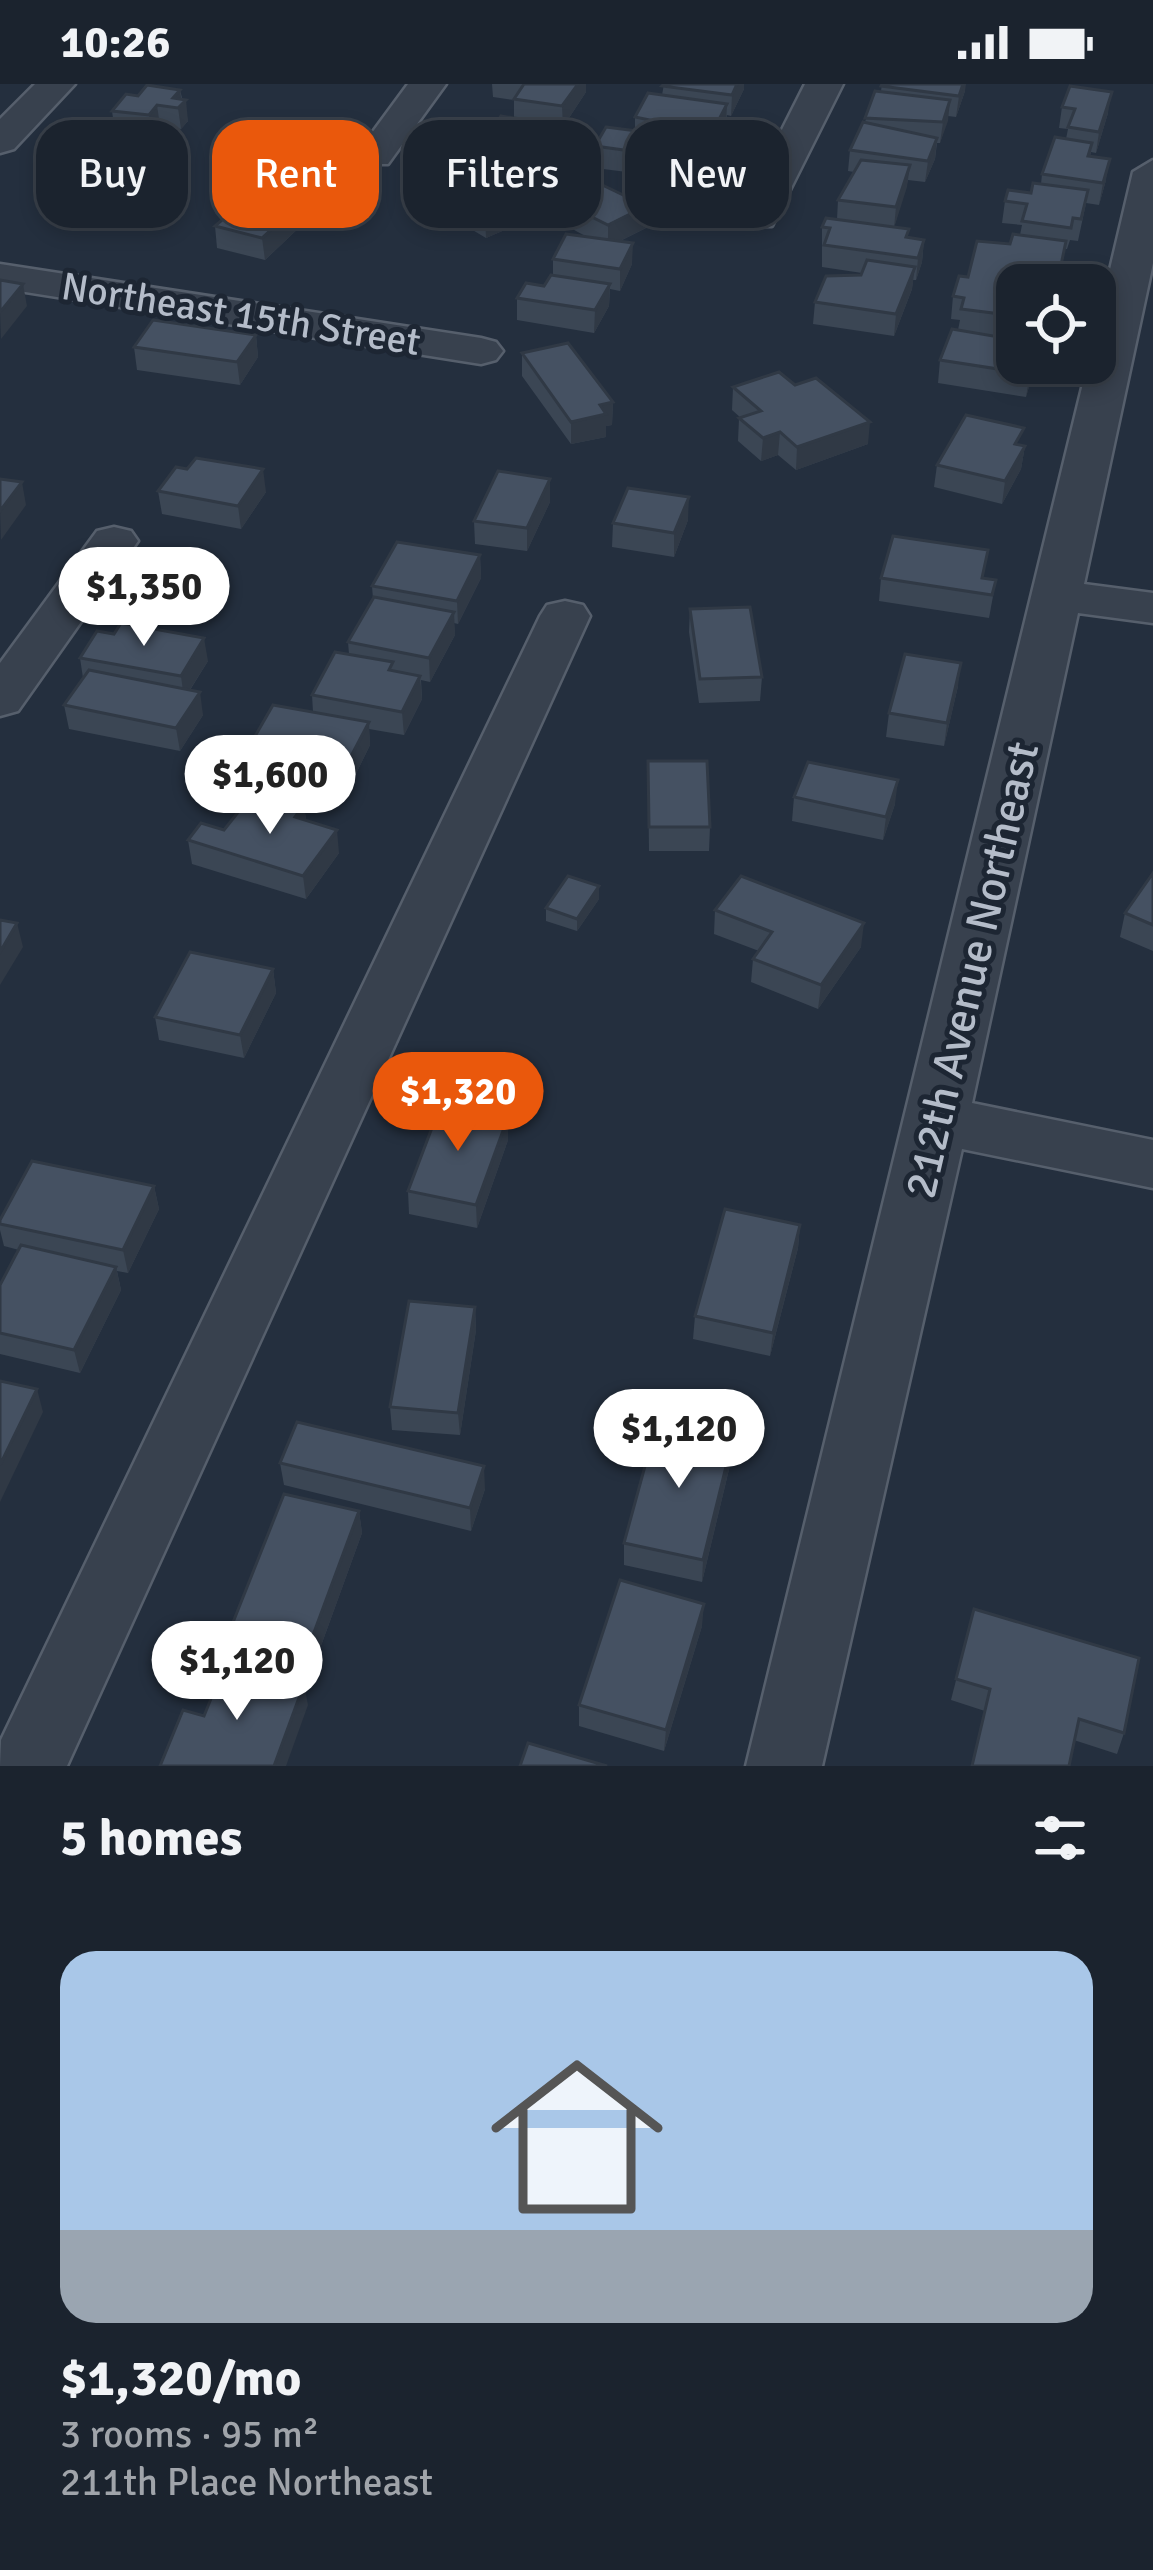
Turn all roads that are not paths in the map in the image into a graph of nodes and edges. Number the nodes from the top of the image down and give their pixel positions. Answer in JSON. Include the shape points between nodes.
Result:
{"nodes":[{"id":1,"x":56,"y":84,"type":"edge"},
{"id":2,"x":428,"y":84,"type":"edge"},
{"id":3,"x":824,"y":84,"type":"edge"},
{"id":4,"x":0,"y":141,"type":"edge"},
{"id":5,"x":379,"y":149,"type":"edge"},
{"id":6,"x":789,"y":155,"type":"edge"},
{"id":7,"x":1153,"y":172,"type":"edge"},
{"id":8,"x":0,"y":276,"type":"edge"},
{"id":9,"x":481,"y":351,"type":"dead end"},
{"id":10,"x":114,"y":541,"type":"dead end"},
{"id":11,"x":1058,"y":595,"type":"junction"},
{"id":12,"x":1153,"y":608,"type":"edge"},
{"id":13,"x":565,"y":616,"type":"dead end"},
{"id":14,"x":0,"y":699,"type":"edge"},
{"id":15,"x":938,"y":1120,"type":"junction"},
{"id":16,"x":1153,"y":1164,"type":"edge"},
{"id":17,"x":28,"y":1766,"type":"edge"},
{"id":18,"x":784,"y":1766,"type":"edge"}],
"edges":[{"from":1,"to":4,"type":"street"},
{"from":2,"to":5,"type":"street"},
{"from":3,"to":6,"type":"street"},
{"from":7,"to":11,"type":"street","name":"212th Avenue Northeast"},
{"from":8,"to":9,"type":"street","name":"Northeast 15th Street"},
{"from":10,"to":14,"type":"street"},
{"from":11,"to":12,"type":"street"},
{"from":11,"to":15,"type":"street","name":"212th Avenue Northeast"},
{"from":13,"to":17,"type":"street"},
{"from":15,"to":16,"type":"street"},
{"from":15,"to":18,"type":"street","name":"212th Avenue Northeast"}]}
